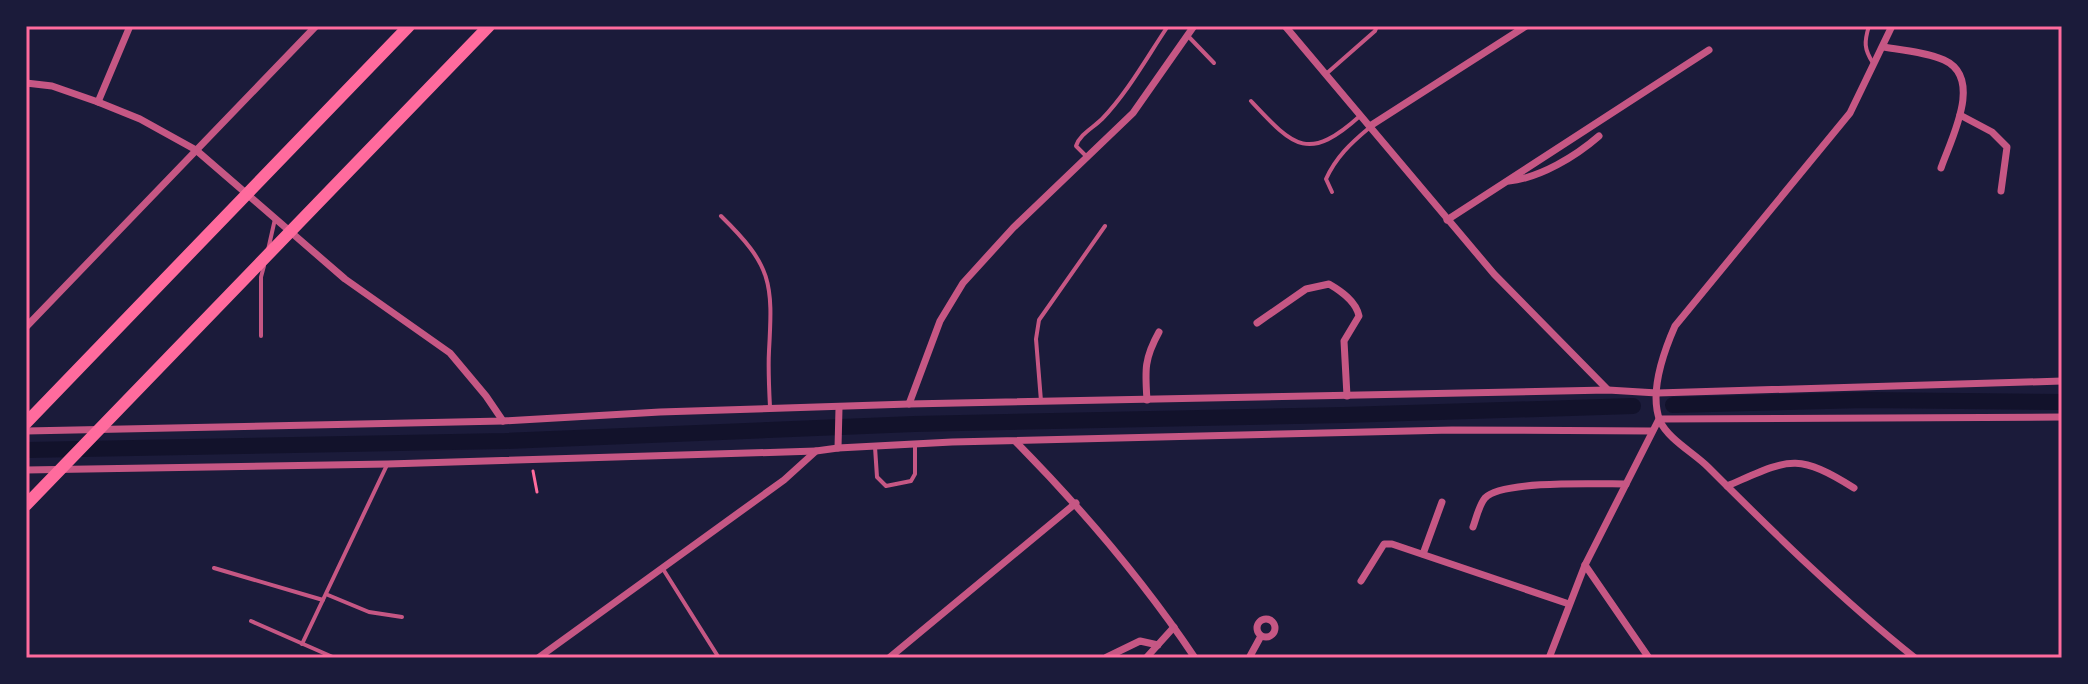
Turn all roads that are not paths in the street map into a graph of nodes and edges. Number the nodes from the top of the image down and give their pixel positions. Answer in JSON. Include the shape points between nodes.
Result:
{"nodes":[{"id":1,"x":130,"y":26,"type":"edge"},
{"id":2,"x":316,"y":26,"type":"edge"},
{"id":3,"x":409,"y":26,"type":"edge"},
{"id":4,"x":489,"y":26,"type":"edge"},
{"id":5,"x":1168,"y":26,"type":"edge"},
{"id":6,"x":1194,"y":26,"type":"edge"},
{"id":7,"x":1285,"y":26,"type":"edge"},
{"id":8,"x":1377,"y":26,"type":"edge"},
{"id":9,"x":1526,"y":26,"type":"edge"},
{"id":10,"x":1869,"y":26,"type":"edge"},
{"id":11,"x":1892,"y":26,"type":"edge"},
{"id":12,"x":1188,"y":36,"type":"junction"},
{"id":13,"x":1883,"y":47,"type":"junction"},
{"id":14,"x":1709,"y":50,"type":"dead end"},
{"id":15,"x":1214,"y":63,"type":"dead end"},
{"id":16,"x":1874,"y":65,"type":"junction"},
{"id":17,"x":1326,"y":74,"type":"junction"},
{"id":18,"x":26,"y":83,"type":"edge"},
{"id":19,"x":1251,"y":101,"type":"dead end"},
{"id":20,"x":98,"y":102,"type":"junction"},
{"id":21,"x":1361,"y":115,"type":"junction"},
{"id":22,"x":1960,"y":115,"type":"junction"},
{"id":23,"x":1370,"y":126,"type":"junction"},
{"id":24,"x":1599,"y":136,"type":"dead end"},
{"id":25,"x":196,"y":150,"type":"junction"},
{"id":26,"x":1088,"y":158,"type":"junction"},
{"id":27,"x":1941,"y":168,"type":"dead end"},
{"id":28,"x":1507,"y":181,"type":"junction"},
{"id":29,"x":2001,"y":191,"type":"dead end"},
{"id":30,"x":1332,"y":192,"type":"dead end"},
{"id":31,"x":721,"y":216,"type":"dead end"},
{"id":32,"x":276,"y":217,"type":"junction"},
{"id":33,"x":1447,"y":220,"type":"junction"},
{"id":34,"x":1105,"y":226,"type":"dead end"},
{"id":35,"x":1257,"y":323,"type":"dead end"},
{"id":36,"x":26,"y":327,"type":"edge"},
{"id":37,"x":1159,"y":332,"type":"dead end"},
{"id":38,"x":261,"y":336,"type":"dead end"},
{"id":39,"x":2062,"y":381,"type":"edge"},
{"id":40,"x":1608,"y":390,"type":"junction"},
{"id":41,"x":1657,"y":393,"type":"junction"},
{"id":42,"x":1347,"y":396,"type":"junction"},
{"id":43,"x":1147,"y":400,"type":"junction"},
{"id":44,"x":909,"y":404,"type":"junction"},
{"id":45,"x":1041,"y":404,"type":"junction"},
{"id":46,"x":839,"y":408,"type":"junction"},
{"id":47,"x":770,"y":410,"type":"junction"},
{"id":48,"x":2062,"y":417,"type":"edge"},
{"id":49,"x":1659,"y":419,"type":"junction"},
{"id":50,"x":503,"y":421,"type":"junction"},
{"id":51,"x":26,"y":423,"type":"edge"},
{"id":52,"x":26,"y":431,"type":"edge"},
{"id":53,"x":1651,"y":431,"type":"junction"},
{"id":54,"x":1016,"y":442,"type":"junction"},
{"id":55,"x":839,"y":444,"type":"junction"},
{"id":56,"x":915,"y":445,"type":"junction"},
{"id":57,"x":875,"y":447,"type":"junction"},
{"id":58,"x":816,"y":451,"type":"junction"},
{"id":59,"x":388,"y":464,"type":"junction"},
{"id":60,"x":26,"y":470,"type":"edge"},
{"id":61,"x":1626,"y":484,"type":"junction"},
{"id":62,"x":1727,"y":486,"type":"junction"},
{"id":63,"x":1854,"y":488,"type":"dead end"},
{"id":64,"x":1442,"y":502,"type":"dead end"},
{"id":65,"x":1076,"y":503,"type":"junction"},
{"id":66,"x":26,"y":505,"type":"edge"},
{"id":67,"x":1473,"y":527,"type":"dead end"},
{"id":68,"x":1423,"y":554,"type":"junction"},
{"id":69,"x":1585,"y":565,"type":"junction"},
{"id":70,"x":214,"y":568,"type":"dead end"},
{"id":71,"x":663,"y":569,"type":"junction"},
{"id":72,"x":1361,"y":581,"type":"dead end"},
{"id":73,"x":328,"y":595,"type":"junction"},
{"id":74,"x":324,"y":601,"type":"junction"},
{"id":75,"x":1569,"y":604,"type":"junction"},
{"id":76,"x":402,"y":617,"type":"dead end"},
{"id":77,"x":251,"y":621,"type":"dead end"},
{"id":78,"x":1174,"y":627,"type":"junction"},
{"id":79,"x":1261,"y":636,"type":"dead end"},
{"id":80,"x":302,"y":644,"type":"junction"},
{"id":81,"x":1158,"y":645,"type":"junction"},
{"id":82,"x":1107,"y":657,"type":"edge"},
{"id":83,"x":335,"y":658,"type":"edge"},
{"id":84,"x":538,"y":658,"type":"edge"},
{"id":85,"x":719,"y":658,"type":"edge"},
{"id":86,"x":889,"y":658,"type":"edge"},
{"id":87,"x":1146,"y":658,"type":"edge"},
{"id":88,"x":1195,"y":658,"type":"edge"},
{"id":89,"x":1249,"y":658,"type":"edge"},
{"id":90,"x":1549,"y":658,"type":"edge"},
{"id":91,"x":1649,"y":658,"type":"edge"},
{"id":92,"x":1915,"y":658,"type":"edge"}],
"edges":[{"from":1,"to":20,"type":"street"},
{"from":2,"to":25,"type":"street"},
{"from":3,"to":51,"type":"highway"},
{"from":4,"to":66,"type":"highway"},
{"from":5,"to":26,"type":"lane","via":[[1102,119],[1077,140]]},
{"from":6,"to":12,"type":"street"},
{"from":7,"to":17,"type":"street"},
{"from":8,"to":17,"type":"lane"},
{"from":9,"to":23,"type":"street"},
{"from":10,"to":16,"type":"lane","via":[[1865,50]]},
{"from":11,"to":13,"type":"street"},
{"from":12,"to":15,"type":"lane"},
{"from":12,"to":26,"type":"street","via":[[1133,113]]},
{"from":13,"to":16,"type":"street"},
{"from":13,"to":22,"type":"street","via":[[1934,57],[1957,69],[1964,83]]},
{"from":14,"to":28,"type":"street"},
{"from":16,"to":41,"type":"street","via":[[1850,113],[1675,326]]},
{"from":17,"to":21,"type":"street"},
{"from":18,"to":20,"type":"street"},
{"from":19,"to":21,"type":"lane","via":[[1283,135],[1308,146],[1341,133]]},
{"from":20,"to":25,"type":"street"},
{"from":21,"to":23,"type":"street"},
{"from":22,"to":27,"type":"street"},
{"from":22,"to":29,"type":"street","via":[[2007,147]]},
{"from":23,"to":30,"type":"lane","via":[[1332,165],[1326,179]]},
{"from":23,"to":33,"type":"street"},
{"from":24,"to":28,"type":"street","via":[[1532,177]]},
{"from":25,"to":32,"type":"street"},
{"from":25,"to":36,"type":"street"},
{"from":26,"to":44,"type":"street","via":[[963,283],[940,321]]},
{"from":28,"to":33,"type":"street"},
{"from":31,"to":47,"type":"lane","via":[[745,239],[771,293]]},
{"from":32,"to":38,"type":"lane","via":[[261,277]]},
{"from":32,"to":50,"type":"street","via":[[345,279],[450,353]]},
{"from":33,"to":40,"type":"street"},
{"from":34,"to":45,"type":"lane","via":[[1039,320]]},
{"from":35,"to":42,"type":"street","via":[[1306,289],[1329,284],[1339,290],[1359,316],[1344,341]]},
{"from":37,"to":43,"type":"street","via":[[1147,352]]},
{"from":39,"to":41,"type":"street"},
{"from":40,"to":41,"type":"street"},
{"from":40,"to":42,"type":"street"},
{"from":41,"to":49,"type":"street"},
{"from":42,"to":43,"type":"street"},
{"from":43,"to":45,"type":"street"},
{"from":44,"to":45,"type":"street"},
{"from":44,"to":46,"type":"street"},
{"from":46,"to":47,"type":"street"},
{"from":46,"to":55,"type":"street"},
{"from":47,"to":50,"type":"street"},
{"from":48,"to":49,"type":"street"},
{"from":49,"to":53,"type":"street"},
{"from":49,"to":62,"type":"street"},
{"from":50,"to":52,"type":"street"},
{"from":53,"to":54,"type":"street","via":[[1452,430]]},
{"from":53,"to":61,"type":"street"},
{"from":54,"to":56,"type":"street"},
{"from":54,"to":65,"type":"street"},
{"from":55,"to":57,"type":"street"},
{"from":55,"to":58,"type":"street"},
{"from":56,"to":57,"type":"street"},
{"from":56,"to":57,"type":"lane","via":[[911,481],[886,486],[877,477]]},
{"from":58,"to":59,"type":"street"},
{"from":58,"to":71,"type":"street"},
{"from":59,"to":60,"type":"street"},
{"from":59,"to":73,"type":"lane"},
{"from":61,"to":67,"type":"street","via":[[1495,491],[1483,499]]},
{"from":61,"to":69,"type":"street"},
{"from":62,"to":63,"type":"street","via":[[1787,462],[1827,471]]},
{"from":62,"to":92,"type":"street","via":[[1835,591]]},
{"from":64,"to":68,"type":"street"},
{"from":65,"to":78,"type":"street"},
{"from":65,"to":86,"type":"street"},
{"from":68,"to":72,"type":"street","via":[[1384,544]]},
{"from":68,"to":75,"type":"street"},
{"from":69,"to":75,"type":"street"},
{"from":69,"to":91,"type":"street"},
{"from":70,"to":74,"type":"lane"},
{"from":71,"to":84,"type":"street"},
{"from":71,"to":85,"type":"lane"},
{"from":73,"to":74,"type":"lane"},
{"from":73,"to":76,"type":"lane","via":[[369,612]]},
{"from":74,"to":80,"type":"lane"},
{"from":75,"to":90,"type":"street"},
{"from":77,"to":80,"type":"lane"},
{"from":78,"to":81,"type":"street"},
{"from":78,"to":88,"type":"street"},
{"from":79,"to":89,"type":"street"},
{"from":80,"to":83,"type":"lane"},
{"from":81,"to":82,"type":"street","via":[[1140,641]]},
{"from":81,"to":87,"type":"street"}]}
